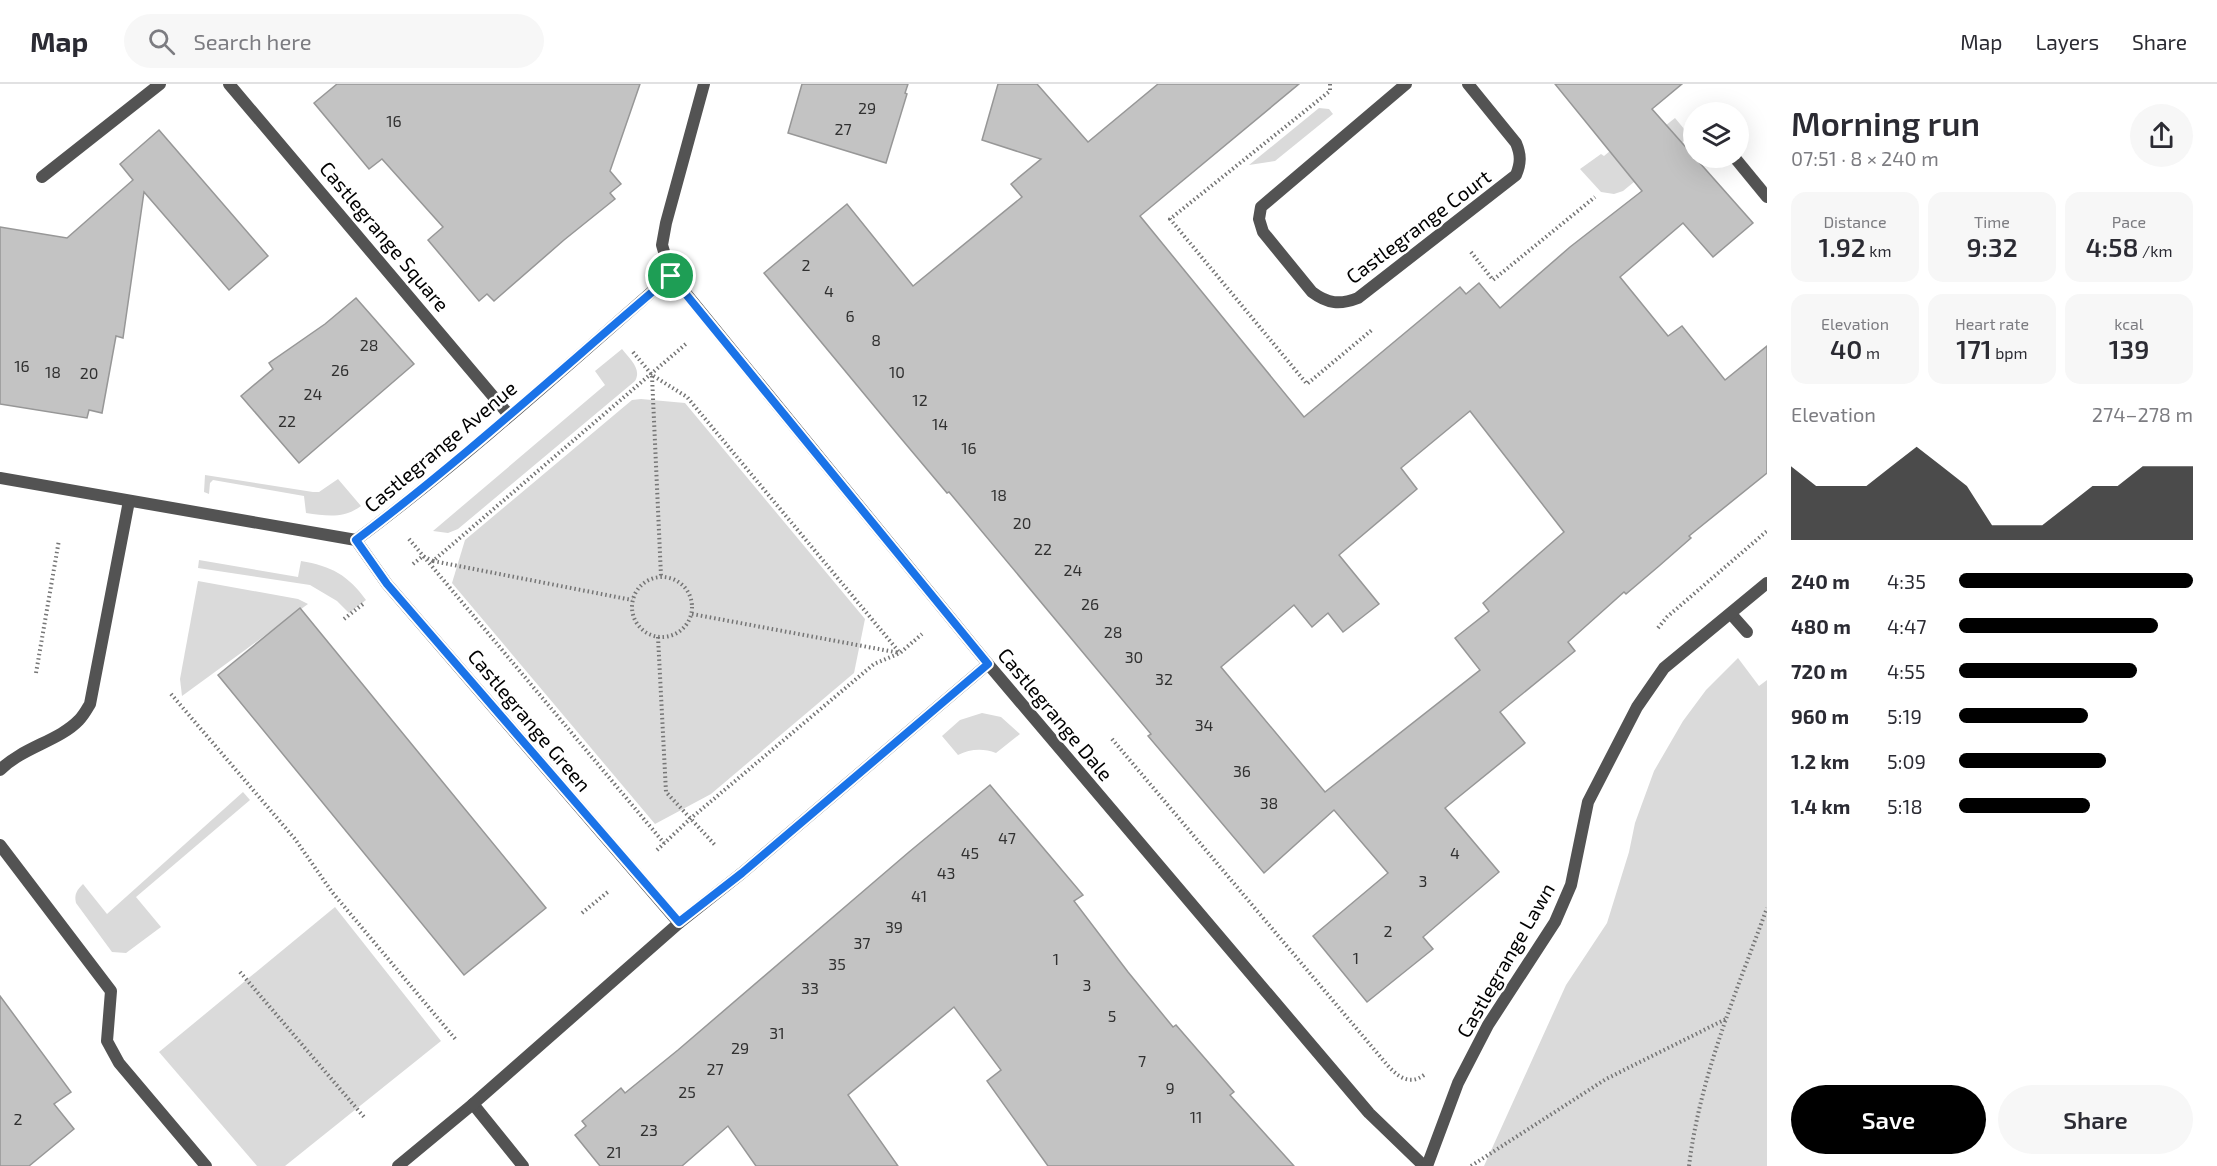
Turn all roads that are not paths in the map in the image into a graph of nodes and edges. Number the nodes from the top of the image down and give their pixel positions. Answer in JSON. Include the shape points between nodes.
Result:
{"nodes":[{"id":1,"x":160,"y":84,"type":"edge"},
{"id":2,"x":229,"y":84,"type":"edge"},
{"id":3,"x":704,"y":84,"type":"edge"},
{"id":4,"x":1406,"y":84,"type":"edge"},
{"id":5,"x":1468,"y":84,"type":"edge"},
{"id":6,"x":1743,"y":168,"type":"edge"},
{"id":7,"x":42,"y":177,"type":"dead end"},
{"id":8,"x":1767,"y":198,"type":"edge"},
{"id":9,"x":671,"y":276,"type":"junction"},
{"id":10,"x":509,"y":415,"type":"junction"},
{"id":11,"x":0,"y":478,"type":"edge"},
{"id":12,"x":129,"y":501,"type":"junction"},
{"id":13,"x":356,"y":540,"type":"junction"},
{"id":14,"x":1767,"y":583,"type":"edge"},
{"id":15,"x":1731,"y":614,"type":"junction"},
{"id":16,"x":1747,"y":632,"type":"dead end"},
{"id":17,"x":988,"y":664,"type":"junction"},
{"id":18,"x":4,"y":766,"type":"edge"},
{"id":19,"x":0,"y":844,"type":"edge"},
{"id":20,"x":679,"y":922,"type":"junction"},
{"id":21,"x":473,"y":1104,"type":"junction"},
{"id":22,"x":206,"y":1166,"type":"edge"},
{"id":23,"x":398,"y":1166,"type":"edge"},
{"id":24,"x":523,"y":1166,"type":"edge"},
{"id":25,"x":1425,"y":1166,"type":"edge"}],
"edges":[{"from":1,"to":7,"type":"street"},
{"from":2,"to":10,"type":"street","name":"Castlegrange Square"},
{"from":3,"to":9,"type":"street","via":[[662,245]]},
{"from":4,"to":5,"type":"street","name":"Castlegrange Court","via":[[1261,207],[1263,232],[1322,300],[1334,304],[1359,298],[1516,175],[1521,163],[1516,143]]},
{"from":6,"to":8,"type":"street"},
{"from":9,"to":10,"type":"street","name":"Castlegrange Avenue"},
{"from":9,"to":17,"type":"street","name":"Castlegrange Dale"},
{"from":10,"to":13,"type":"street","name":"Castlegrange Avenue"},
{"from":11,"to":12,"type":"street","name":"Castlegrange Avenue"},
{"from":12,"to":13,"type":"street","name":"Castlegrange Avenue"},
{"from":12,"to":18,"type":"street","via":[[90,704],[79,720],[60,734]]},
{"from":13,"to":20,"type":"street","name":"Castlegrange Green","via":[[387,584]]},
{"from":14,"to":15,"type":"street","name":"Castlegrange Lawn"},
{"from":15,"to":16,"type":"street"},
{"from":15,"to":25,"type":"street","name":"Castlegrange Lawn","via":[[1664,668],[1637,706],[1588,802],[1571,885],[1555,922],[1488,1025],[1458,1083]]},
{"from":17,"to":20,"type":"street"},
{"from":17,"to":25,"type":"street","name":"Castlegrange Dale","via":[[1369,1113]]},
{"from":19,"to":22,"type":"street","via":[[111,992],[107,1041],[119,1063]]},
{"from":20,"to":21,"type":"street"},
{"from":21,"to":23,"type":"street"},
{"from":21,"to":24,"type":"street"}]}
